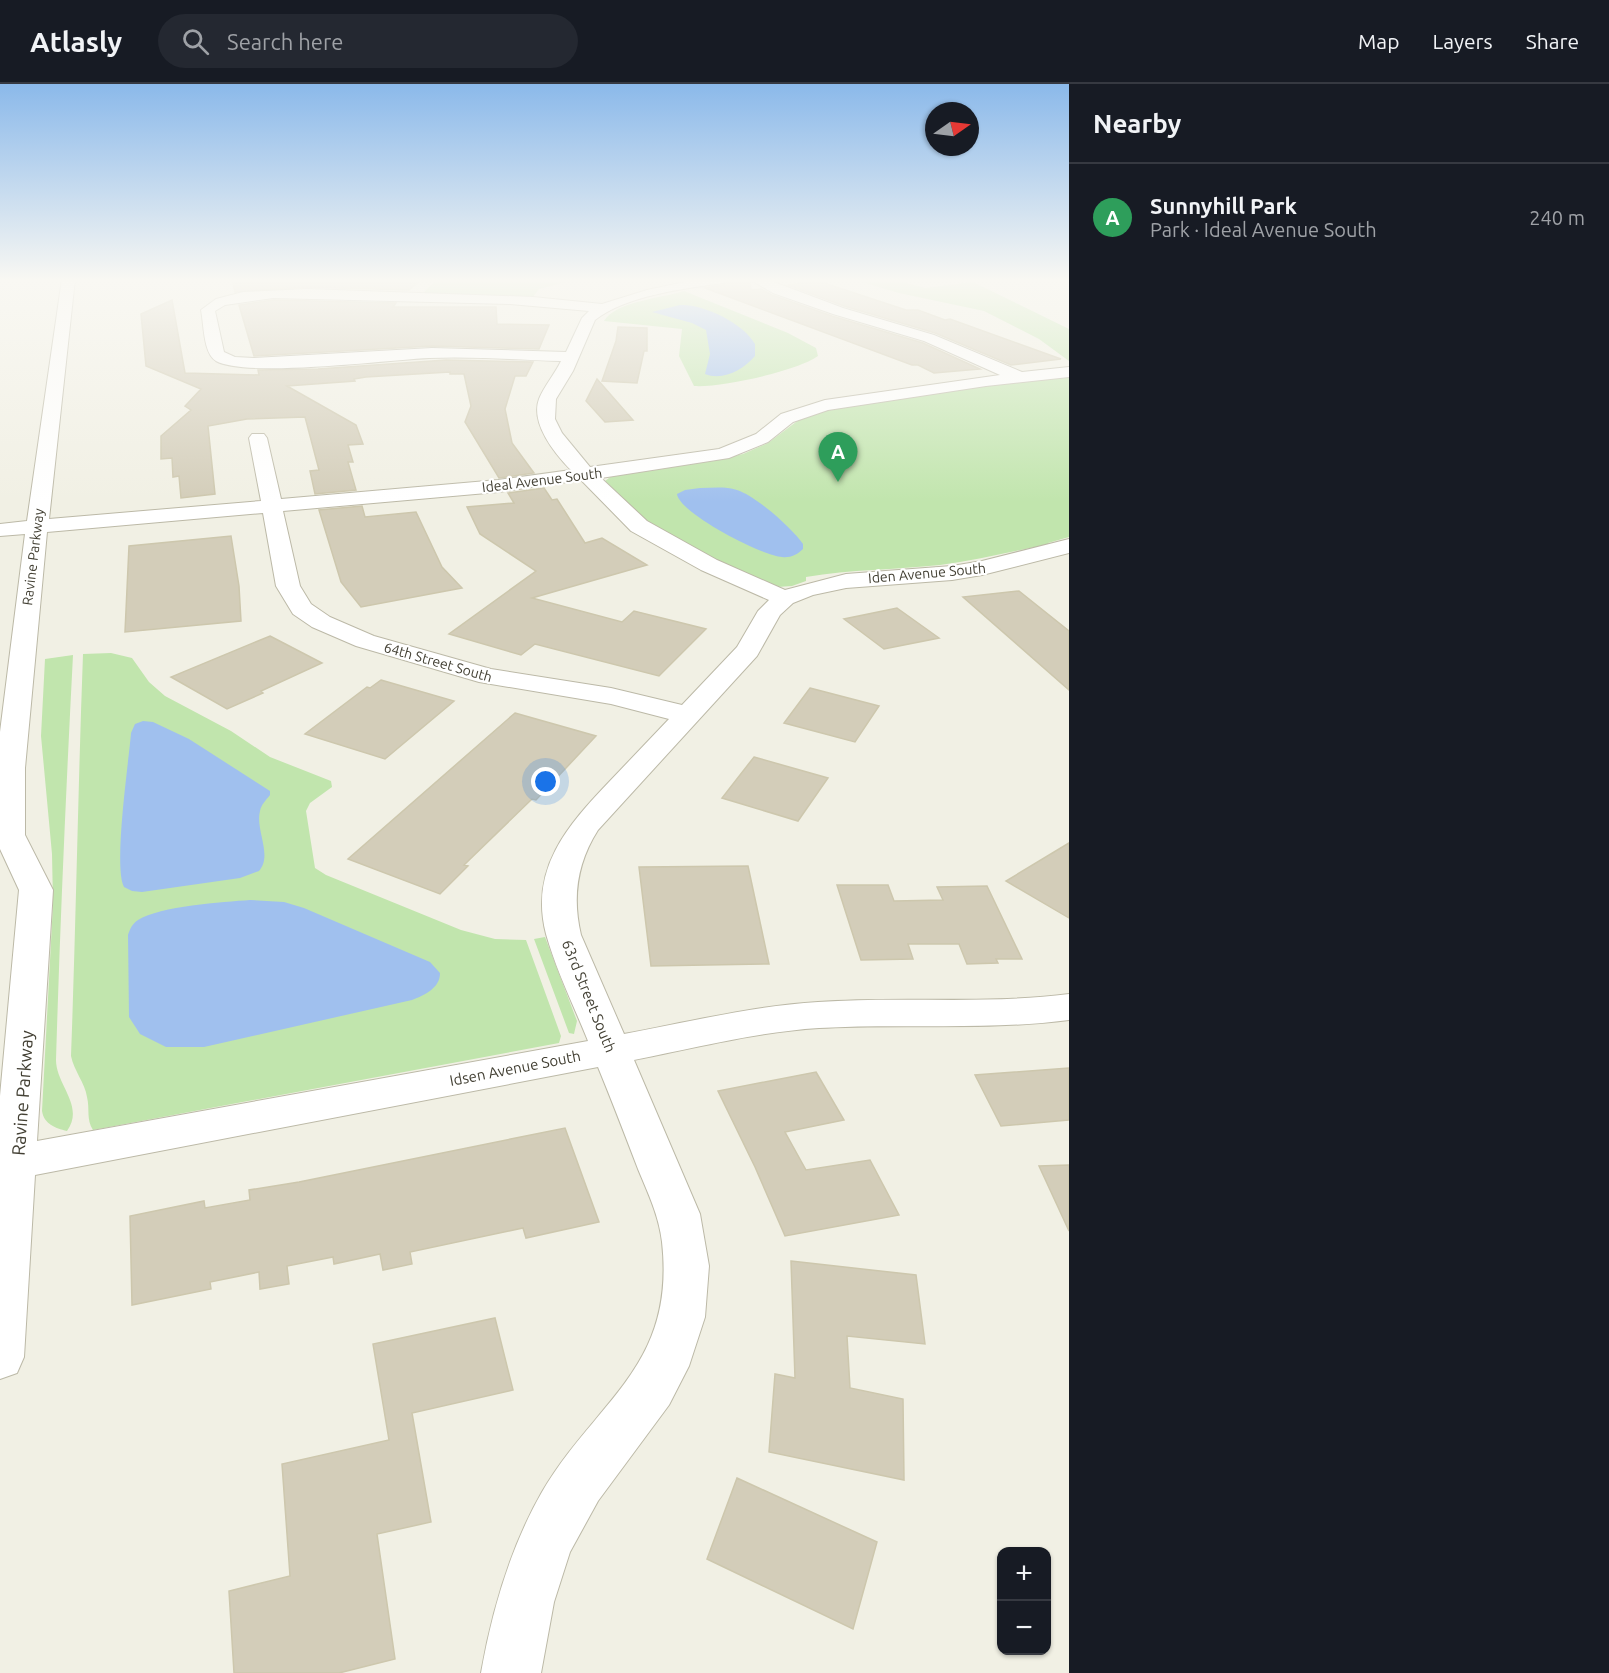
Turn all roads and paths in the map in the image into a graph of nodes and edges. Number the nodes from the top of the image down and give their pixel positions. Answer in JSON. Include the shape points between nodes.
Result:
{"nodes":[{"id":1,"x":59,"y":353,"type":"edge"},
{"id":2,"x":217,"y":353,"type":"edge"},
{"id":3,"x":443,"y":353,"type":"edge"},
{"id":4,"x":451,"y":353,"type":"edge"},
{"id":5,"x":573,"y":353,"type":"edge"},
{"id":6,"x":965,"y":353,"type":"edge"},
{"id":7,"x":571,"y":357,"type":"junction"},
{"id":8,"x":1069,"y":372,"type":"edge"},
{"id":9,"x":1019,"y":377,"type":"junction"},
{"id":10,"x":258,"y":438,"type":"dead end"},
{"id":11,"x":586,"y":474,"type":"junction"},
{"id":12,"x":272,"y":506,"type":"junction"},
{"id":13,"x":37,"y":527,"type":"junction"},
{"id":14,"x":0,"y":530,"type":"edge"},
{"id":15,"x":1065,"y":557,"type":"edge"},
{"id":16,"x":785,"y":598,"type":"junction"},
{"id":17,"x":687,"y":715,"type":"junction"},
{"id":18,"x":5,"y":843,"type":"edge"},
{"id":19,"x":1069,"y":1007,"type":"edge"},
{"id":20,"x":610,"y":1050,"type":"junction"},
{"id":21,"x":8,"y":1163,"type":"edge"},
{"id":22,"x":0,"y":1357,"type":"edge"},
{"id":23,"x":510,"y":1673,"type":"edge"}],
"edges":[{"from":1,"to":13,"type":"street","name":"Ravine Parkway"},
{"from":2,"to":3,"type":"street","via":[[239,362],[267,363]]},
{"from":4,"to":7,"type":"street"},
{"from":5,"to":7,"type":"street"},
{"from":6,"to":9,"type":"street"},
{"from":7,"to":11,"type":"street","via":[[548,396],[546,414],[553,434]]},
{"from":8,"to":9,"type":"street","name":"Ideal Avenue South"},
{"from":9,"to":11,"type":"street","name":"Ideal Avenue South","via":[[829,404],[791,416],[759,440],[731,452]]},
{"from":10,"to":12,"type":"street","name":"64th Street South"},
{"from":11,"to":12,"type":"street","name":"Ideal Avenue South"},
{"from":11,"to":16,"type":"street","via":[[648,532],[721,571]]},
{"from":12,"to":13,"type":"street","name":"Ideal Avenue South"},
{"from":12,"to":17,"type":"street","name":"64th Street South","via":[[290,592],[305,611],[326,625],[365,641],[488,676],[611,696]]},
{"from":13,"to":14,"type":"street","name":"Ideal Avenue South"},
{"from":13,"to":18,"type":"street","name":"Ravine Parkway","via":[[11,747]]},
{"from":15,"to":16,"type":"street","name":"Iden Avenue South","via":[[1039,556],[954,572],[834,582]]},
{"from":16,"to":17,"type":"street","name":"63rd Street South","via":[[770,611],[748,651]]},
{"from":17,"to":20,"type":"street","name":"63rd Street South","via":[[585,825],[569,850],[562,871],[558,891],[562,928]]},
{"from":18,"to":21,"type":"street","name":"Ravine Parkway","via":[[36,890]]},
{"from":19,"to":20,"type":"street","name":"Idsen Avenue South","via":[[984,1016],[806,1016]]},
{"from":20,"to":21,"type":"street","name":"Idsen Avenue South"},
{"from":20,"to":23,"type":"street","name":"63rd Street South","via":[[682,1225],[687,1260],[684,1309],[673,1347],[654,1385],[581,1477],[550,1534],[530,1584]]},
{"from":21,"to":22,"type":"street","name":"Ravine Parkway"}]}
